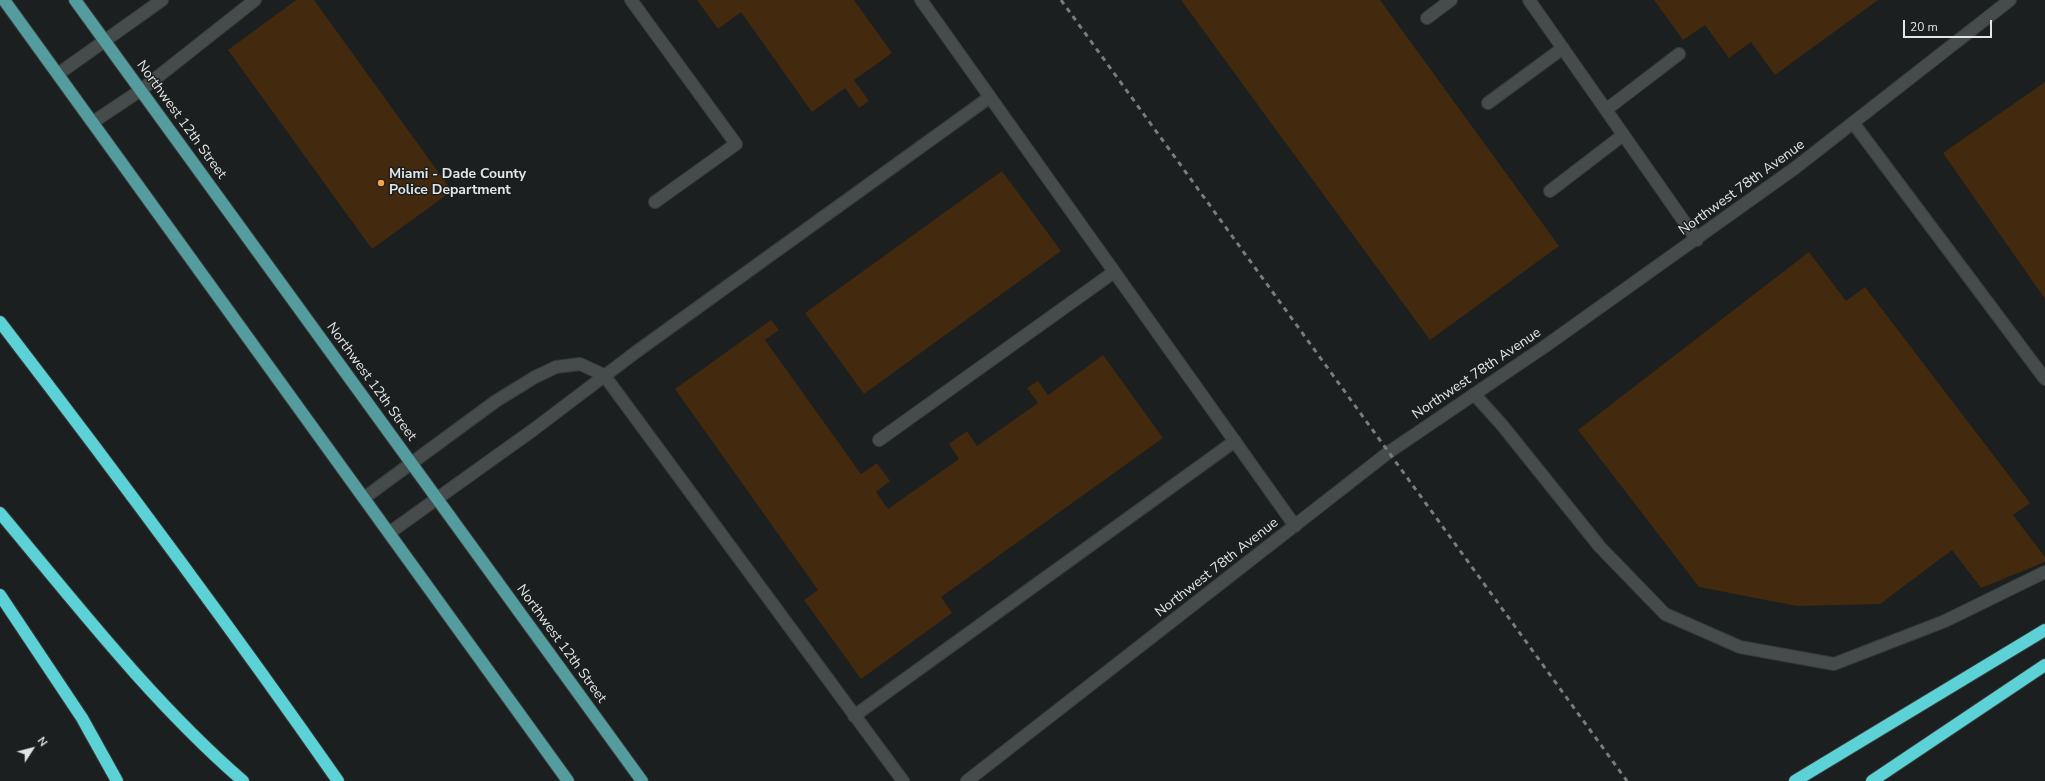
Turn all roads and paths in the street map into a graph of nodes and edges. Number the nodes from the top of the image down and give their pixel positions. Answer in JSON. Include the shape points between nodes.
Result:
{"nodes":[{"id":1,"x":4,"y":0,"type":"edge"},
{"id":2,"x":75,"y":0,"type":"edge"},
{"id":3,"x":162,"y":0,"type":"edge"},
{"id":4,"x":255,"y":0,"type":"edge"},
{"id":5,"x":631,"y":0,"type":"edge"},
{"id":6,"x":921,"y":0,"type":"edge"},
{"id":7,"x":1451,"y":0,"type":"edge"},
{"id":8,"x":1529,"y":0,"type":"edge"},
{"id":9,"x":2010,"y":0,"type":"edge"},
{"id":10,"x":1427,"y":18,"type":"dead end"},
{"id":11,"x":105,"y":40,"type":"junction"},
{"id":12,"x":1563,"y":48,"type":"junction"},
{"id":13,"x":1679,"y":54,"type":"dead end"},
{"id":14,"x":58,"y":74,"type":"junction"},
{"id":15,"x":141,"y":90,"type":"junction"},
{"id":16,"x":990,"y":97,"type":"junction"},
{"id":17,"x":1488,"y":103,"type":"dead end"},
{"id":18,"x":1607,"y":109,"type":"junction"},
{"id":19,"x":93,"y":122,"type":"junction"},
{"id":20,"x":1854,"y":124,"type":"junction"},
{"id":21,"x":1624,"y":135,"type":"junction"},
{"id":22,"x":1550,"y":190,"type":"dead end"},
{"id":23,"x":655,"y":202,"type":"dead end"},
{"id":24,"x":1697,"y":240,"type":"junction"},
{"id":25,"x":1114,"y":272,"type":"junction"},
{"id":26,"x":0,"y":322,"type":"edge"},
{"id":27,"x":604,"y":375,"type":"junction"},
{"id":28,"x":2045,"y":379,"type":"edge"},
{"id":29,"x":1474,"y":394,"type":"junction"},
{"id":30,"x":879,"y":440,"type":"dead end"},
{"id":31,"x":1234,"y":441,"type":"junction"},
{"id":32,"x":411,"y":464,"type":"junction"},
{"id":33,"x":364,"y":498,"type":"junction"},
{"id":34,"x":437,"y":500,"type":"junction"},
{"id":35,"x":0,"y":513,"type":"edge"},
{"id":36,"x":1295,"y":526,"type":"junction"},
{"id":37,"x":389,"y":533,"type":"junction"},
{"id":38,"x":2045,"y":572,"type":"edge"},
{"id":39,"x":0,"y":595,"type":"edge"},
{"id":40,"x":2045,"y":630,"type":"edge"},
{"id":41,"x":2045,"y":665,"type":"edge"},
{"id":42,"x":854,"y":716,"type":"junction"},
{"id":43,"x":117,"y":781,"type":"edge"},
{"id":44,"x":243,"y":781,"type":"edge"},
{"id":45,"x":338,"y":781,"type":"edge"},
{"id":46,"x":568,"y":781,"type":"edge"},
{"id":47,"x":642,"y":781,"type":"edge"},
{"id":48,"x":903,"y":781,"type":"edge"},
{"id":49,"x":967,"y":781,"type":"edge"},
{"id":50,"x":1795,"y":781,"type":"edge"},
{"id":51,"x":1872,"y":781,"type":"edge"}],
"edges":[{"from":1,"to":14,"type":"main road"},
{"from":2,"to":11,"type":"main road","name":"Northwest 12th Street"},
{"from":3,"to":11,"type":"street"},
{"from":4,"to":15,"type":"street"},
{"from":5,"to":23,"type":"street","via":[[736,144]]},
{"from":6,"to":16,"type":"street"},
{"from":7,"to":10,"type":"street"},
{"from":8,"to":12,"type":"street"},
{"from":9,"to":20,"type":"street","name":"Northwest 78th Avenue"},
{"from":11,"to":14,"type":"street"},
{"from":11,"to":15,"type":"main road","name":"Northwest 12th Street"},
{"from":12,"to":17,"type":"street"},
{"from":12,"to":18,"type":"street"},
{"from":13,"to":18,"type":"street"},
{"from":14,"to":19,"type":"main road"},
{"from":15,"to":19,"type":"street"},
{"from":15,"to":32,"type":"main road","name":"Northwest 12th Street"},
{"from":16,"to":25,"type":"street"},
{"from":16,"to":27,"type":"street"},
{"from":18,"to":21,"type":"street"},
{"from":19,"to":33,"type":"main road"},
{"from":20,"to":24,"type":"street","name":"Northwest 78th Avenue"},
{"from":20,"to":28,"type":"street"},
{"from":21,"to":22,"type":"street"},
{"from":21,"to":24,"type":"street"},
{"from":24,"to":29,"type":"street","name":"Northwest 78th Avenue"},
{"from":25,"to":30,"type":"street"},
{"from":25,"to":31,"type":"street"},
{"from":26,"to":45,"type":"highway","via":[[139,504]]},
{"from":27,"to":32,"type":"street","via":[[580,364],[556,367],[496,401]]},
{"from":27,"to":34,"type":"street"},
{"from":27,"to":42,"type":"street"},
{"from":29,"to":36,"type":"street","name":"Northwest 78th Avenue","via":[[1389,452]]},
{"from":29,"to":38,"type":"street","via":[[1600,547],[1665,614],[1740,647],[1834,664],[1945,621]]},
{"from":31,"to":36,"type":"street"},
{"from":31,"to":42,"type":"street"},
{"from":32,"to":33,"type":"street"},
{"from":32,"to":34,"type":"main road","name":"Northwest 12th Street"},
{"from":33,"to":37,"type":"main road"},
{"from":34,"to":37,"type":"street"},
{"from":34,"to":47,"type":"main road","name":"Northwest 12th Street"},
{"from":35,"to":44,"type":"highway","via":[[104,638],[166,706]]},
{"from":36,"to":49,"type":"street","name":"Northwest 78th Avenue"},
{"from":37,"to":46,"type":"main road"},
{"from":39,"to":43,"type":"highway","via":[[82,718]]},
{"from":40,"to":50,"type":"highway"},
{"from":41,"to":51,"type":"highway"},
{"from":42,"to":48,"type":"street"}]}
